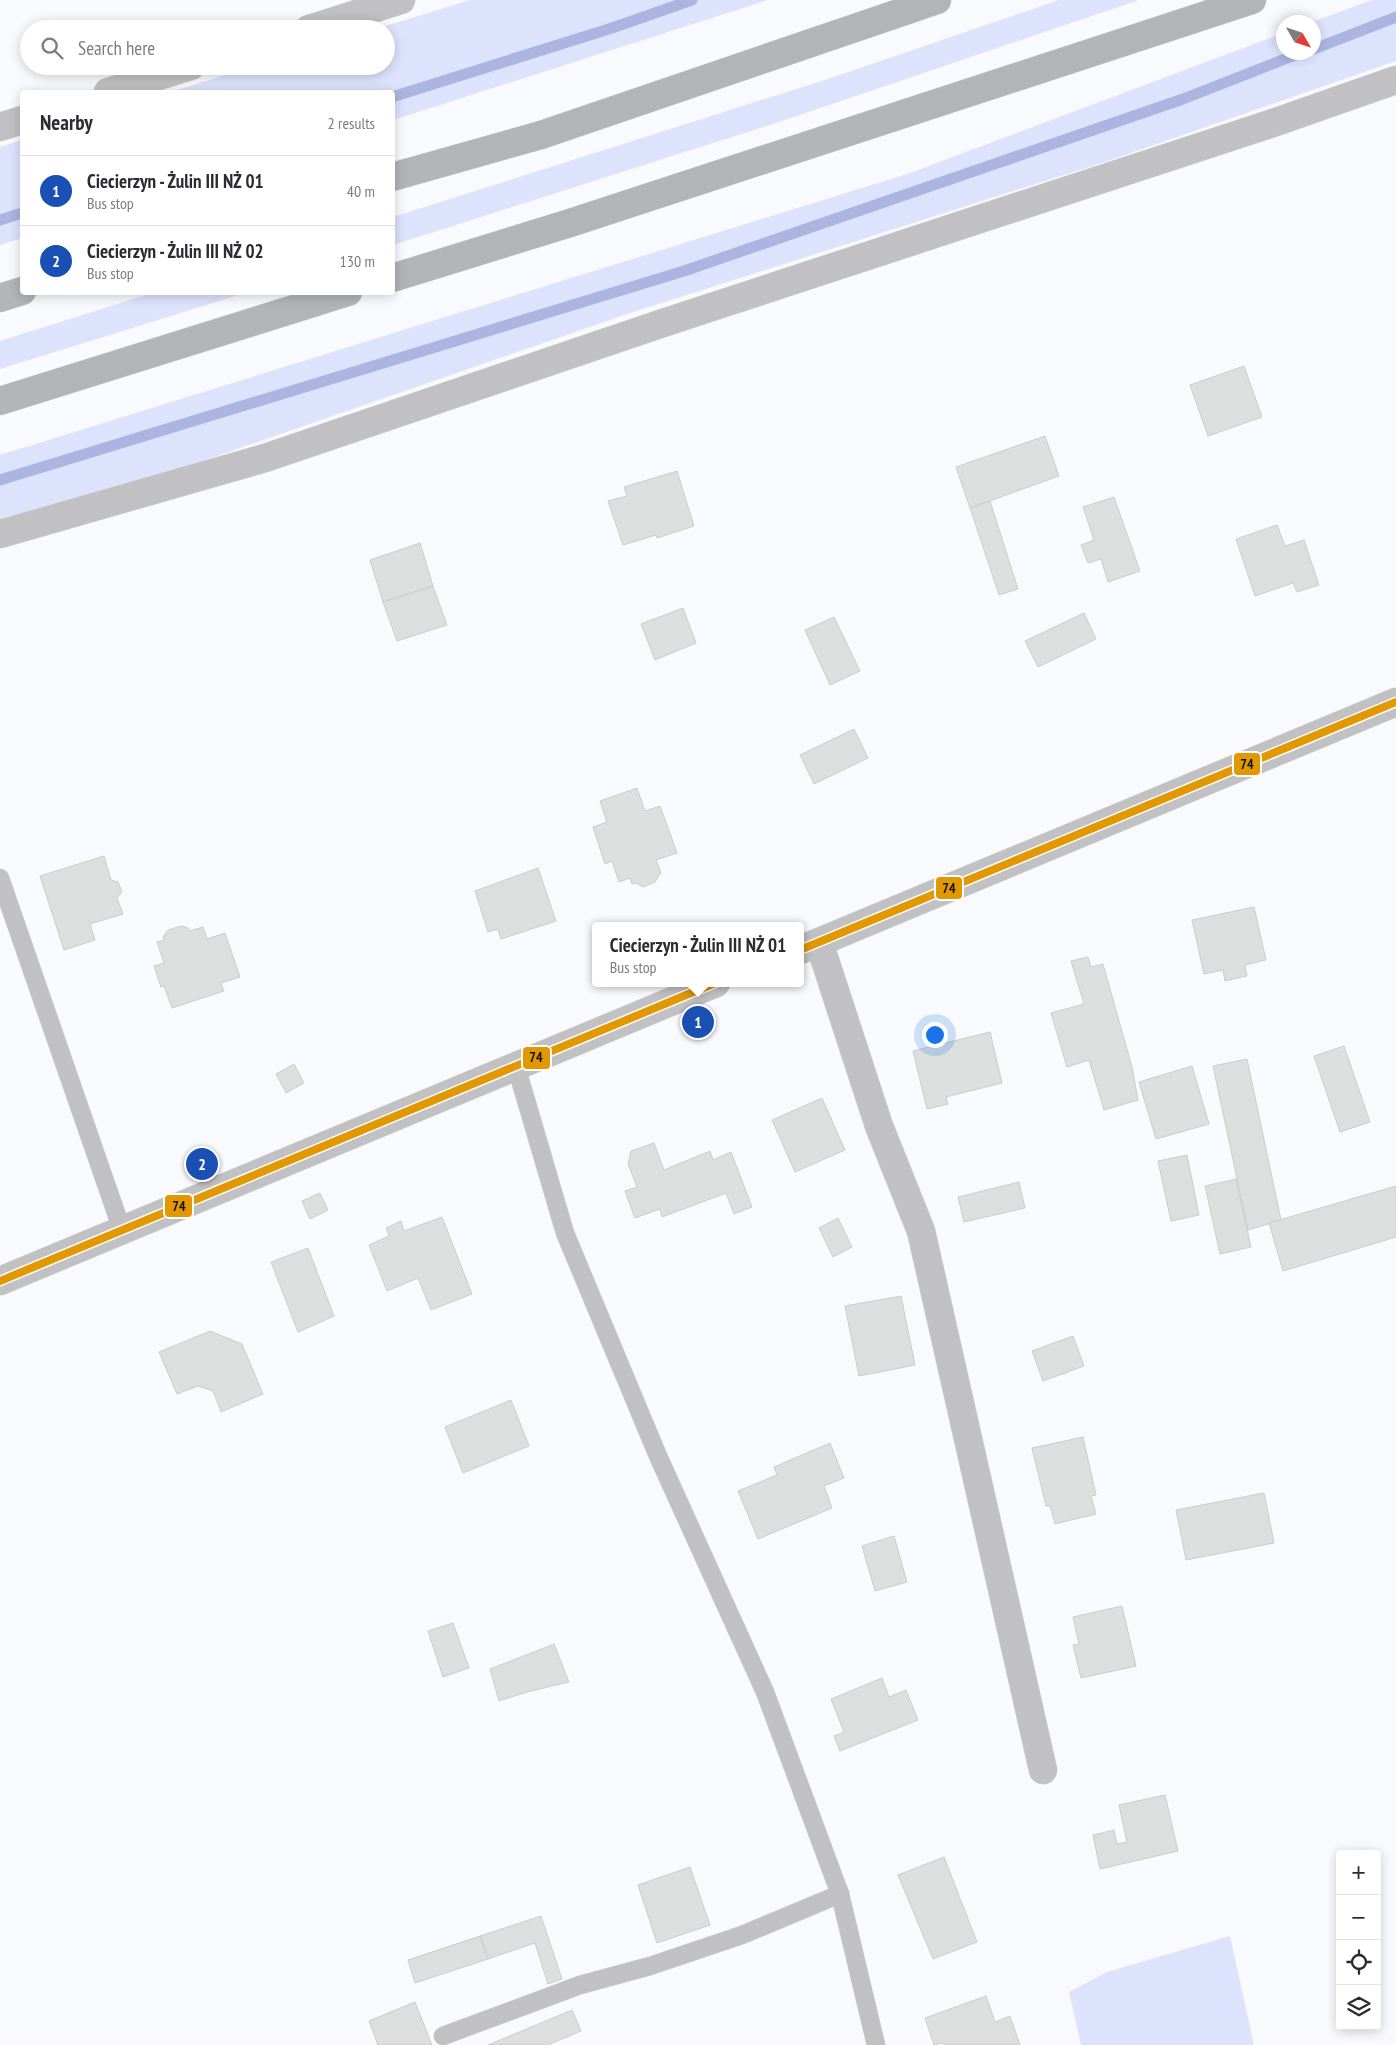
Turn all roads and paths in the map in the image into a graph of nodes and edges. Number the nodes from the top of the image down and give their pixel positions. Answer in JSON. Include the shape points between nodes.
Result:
{"nodes":[{"id":1,"x":400,"y":0,"type":"edge"},
{"id":2,"x":937,"y":0,"type":"edge"},
{"id":3,"x":1252,"y":0,"type":"edge"},
{"id":4,"x":337,"y":20,"type":"edge"},
{"id":5,"x":162,"y":75,"type":"edge"},
{"id":6,"x":1396,"y":80,"type":"edge"},
{"id":7,"x":114,"y":90,"type":"edge"},
{"id":8,"x":20,"y":121,"type":"edge"},
{"id":9,"x":0,"y":127,"type":"edge"},
{"id":10,"x":395,"y":176,"type":"edge"},
{"id":11,"x":395,"y":277,"type":"edge"},
{"id":12,"x":20,"y":292,"type":"edge"},
{"id":13,"x":338,"y":295,"type":"edge"},
{"id":14,"x":0,"y":298,"type":"edge"},
{"id":15,"x":0,"y":401,"type":"edge"},
{"id":16,"x":0,"y":534,"type":"edge"},
{"id":17,"x":1396,"y":702,"type":"edge"},
{"id":18,"x":0,"y":878,"type":"edge"},
{"id":19,"x":810,"y":946,"type":"edge"},
{"id":20,"x":706,"y":987,"type":"edge"},
{"id":21,"x":516,"y":1066,"type":"junction"},
{"id":22,"x":122,"y":1230,"type":"junction"},
{"id":23,"x":0,"y":1281,"type":"edge"},
{"id":24,"x":1043,"y":1770,"type":"dead end"},
{"id":25,"x":840,"y":1894,"type":"junction"},
{"id":26,"x":443,"y":2036,"type":"dead end"},
{"id":27,"x":876,"y":2045,"type":"edge"}],
"edges":[{"from":1,"to":4,"type":"street"},
{"from":2,"to":10,"type":"highway","via":[[541,135]]},
{"from":3,"to":11,"type":"highway"},
{"from":5,"to":7,"type":"street"},
{"from":6,"to":16,"type":"street","via":[[265,458]]},
{"from":8,"to":9,"type":"street"},
{"from":12,"to":14,"type":"highway"},
{"from":13,"to":15,"type":"highway"},
{"from":17,"to":19,"type":"street"},
{"from":18,"to":22,"type":"lane"},
{"from":19,"to":24,"type":"street","via":[[921,1230]]},
{"from":20,"to":21,"type":"street"},
{"from":21,"to":22,"type":"street"},
{"from":21,"to":25,"type":"lane","via":[[565,1232],[658,1456],[765,1692]]},
{"from":22,"to":23,"type":"street"},
{"from":25,"to":26,"type":"lane","via":[[742,1935],[580,1985]]},
{"from":25,"to":27,"type":"lane"}]}
